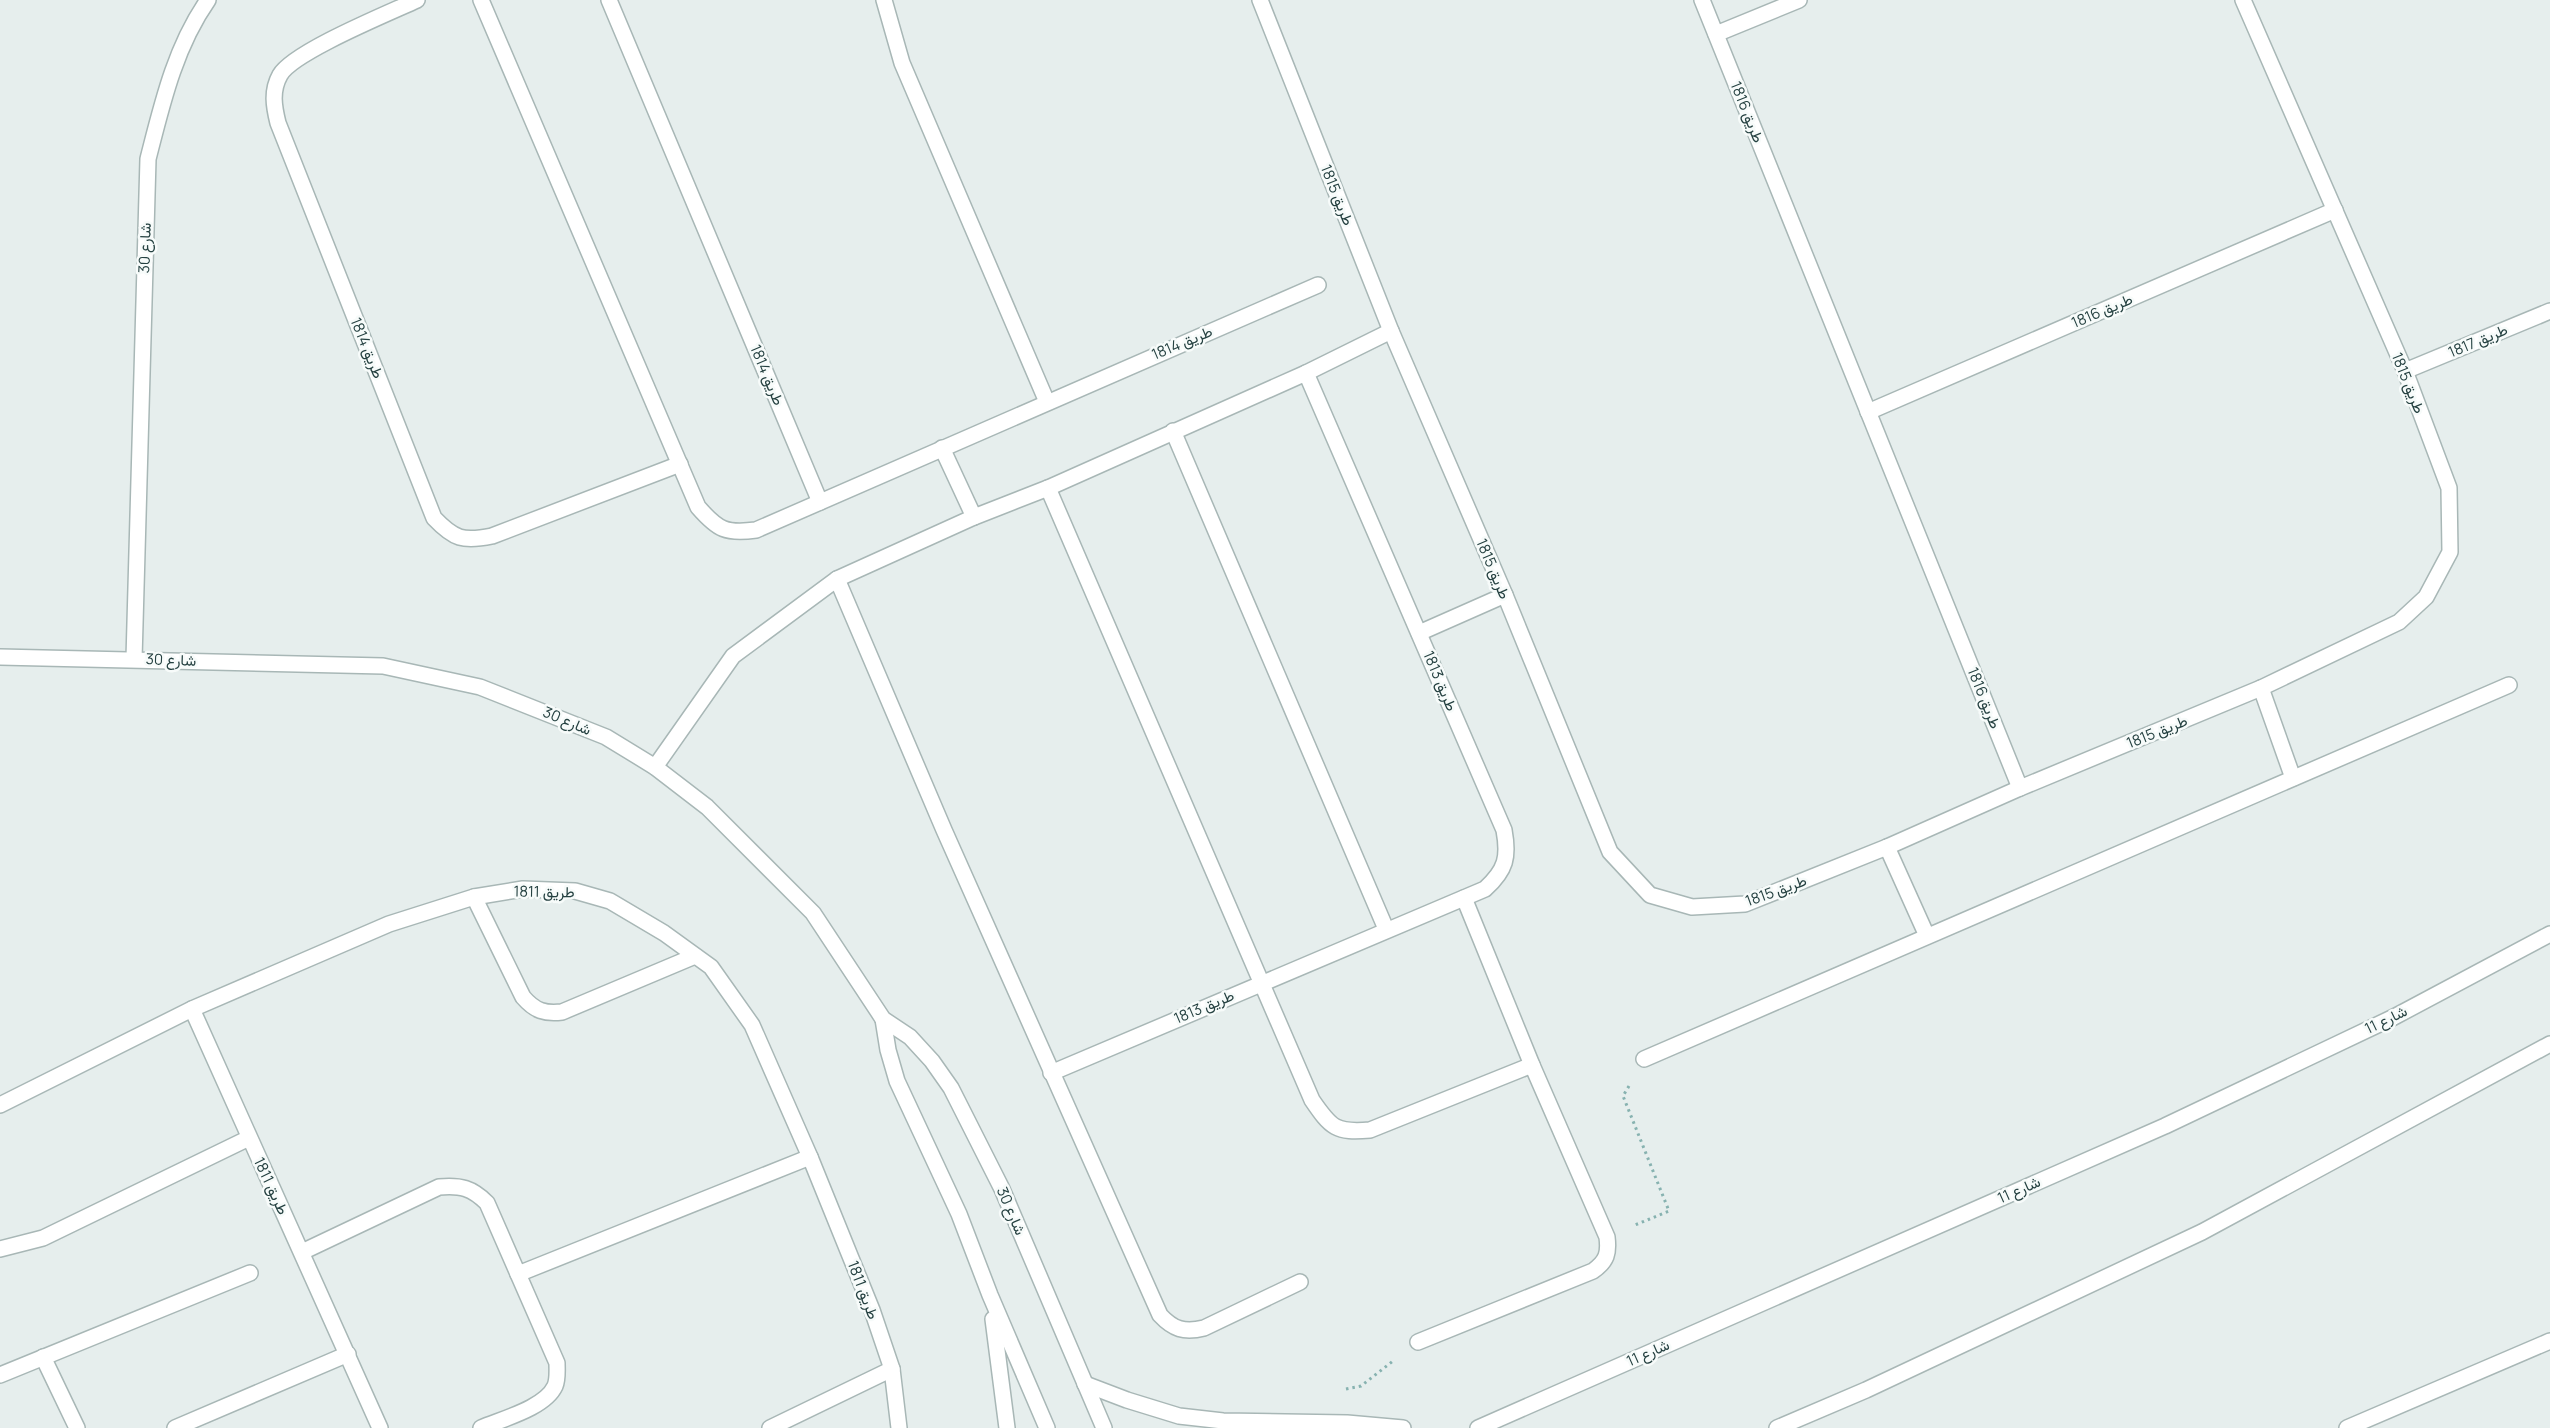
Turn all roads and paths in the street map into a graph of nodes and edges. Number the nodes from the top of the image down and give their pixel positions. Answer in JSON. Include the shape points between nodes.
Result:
{"nodes":[{"id":1,"x":208,"y":0,"type":"edge"},
{"id":2,"x":417,"y":0,"type":"edge"},
{"id":3,"x":481,"y":0,"type":"edge"},
{"id":4,"x":609,"y":0,"type":"edge"},
{"id":5,"x":884,"y":0,"type":"edge"},
{"id":6,"x":1260,"y":0,"type":"edge"},
{"id":7,"x":1702,"y":0,"type":"edge"},
{"id":8,"x":1799,"y":0,"type":"edge"},
{"id":9,"x":2243,"y":0,"type":"edge"},
{"id":10,"x":1716,"y":34,"type":"junction"},
{"id":11,"x":2335,"y":210,"type":"junction"},
{"id":12,"x":1318,"y":285,"type":"dead end"},
{"id":13,"x":2550,"y":311,"type":"edge"},
{"id":14,"x":1391,"y":331,"type":"junction"},
{"id":15,"x":2405,"y":371,"type":"junction"},
{"id":16,"x":1306,"y":373,"type":"junction"},
{"id":17,"x":1047,"y":402,"type":"junction"},
{"id":18,"x":1868,"y":412,"type":"junction"},
{"id":19,"x":1173,"y":431,"type":"junction"},
{"id":20,"x":942,"y":448,"type":"junction"},
{"id":21,"x":680,"y":464,"type":"junction"},
{"id":22,"x":1048,"y":488,"type":"junction"},
{"id":23,"x":820,"y":502,"type":"junction"},
{"id":24,"x":974,"y":517,"type":"junction"},
{"id":25,"x":837,"y":579,"type":"junction"},
{"id":26,"x":1505,"y":595,"type":"junction"},
{"id":27,"x":1419,"y":633,"type":"junction"},
{"id":28,"x":0,"y":657,"type":"edge"},
{"id":29,"x":134,"y":659,"type":"junction"},
{"id":30,"x":2509,"y":685,"type":"dead end"},
{"id":31,"x":2262,"y":688,"type":"junction"},
{"id":32,"x":655,"y":767,"type":"junction"},
{"id":33,"x":2293,"y":778,"type":"junction"},
{"id":34,"x":2020,"y":788,"type":"junction"},
{"id":35,"x":1887,"y":847,"type":"junction"},
{"id":36,"x":474,"y":897,"type":"junction"},
{"id":37,"x":1464,"y":898,"type":"junction"},
{"id":38,"x":1386,"y":929,"type":"junction"},
{"id":39,"x":2550,"y":934,"type":"edge"},
{"id":40,"x":1928,"y":936,"type":"junction"},
{"id":41,"x":695,"y":956,"type":"junction"},
{"id":42,"x":1262,"y":982,"type":"junction"},
{"id":43,"x":192,"y":1009,"type":"junction"},
{"id":44,"x":883,"y":1018,"type":"junction"},
{"id":45,"x":2550,"y":1044,"type":"edge"},
{"id":46,"x":1644,"y":1059,"type":"joint"},
{"id":47,"x":1532,"y":1065,"type":"junction"},
{"id":48,"x":1051,"y":1074,"type":"junction"},
{"id":49,"x":0,"y":1105,"type":"edge"},
{"id":50,"x":249,"y":1138,"type":"junction"},
{"id":51,"x":810,"y":1157,"type":"junction"},
{"id":52,"x":1607,"y":1237,"type":"junction"},
{"id":53,"x":0,"y":1249,"type":"edge"},
{"id":54,"x":302,"y":1252,"type":"junction"},
{"id":55,"x":250,"y":1273,"type":"dead end"},
{"id":56,"x":518,"y":1274,"type":"junction"},
{"id":57,"x":1300,"y":1282,"type":"dead end"},
{"id":58,"x":990,"y":1295,"type":"junction"},
{"id":59,"x":2550,"y":1341,"type":"edge"},
{"id":60,"x":1418,"y":1342,"type":"joint"},
{"id":61,"x":348,"y":1354,"type":"junction"},
{"id":62,"x":43,"y":1357,"type":"junction"},
{"id":63,"x":892,"y":1369,"type":"junction"},
{"id":64,"x":0,"y":1375,"type":"edge"},
{"id":65,"x":1085,"y":1384,"type":"junction"},
{"id":66,"x":1344,"y":1390,"type":"dead end"},
{"id":67,"x":77,"y":1428,"type":"edge"},
{"id":68,"x":175,"y":1428,"type":"edge"},
{"id":69,"x":380,"y":1428,"type":"edge"},
{"id":70,"x":481,"y":1428,"type":"edge"},
{"id":71,"x":770,"y":1428,"type":"edge"},
{"id":72,"x":899,"y":1428,"type":"edge"},
{"id":73,"x":1007,"y":1428,"type":"edge"},
{"id":74,"x":1047,"y":1428,"type":"edge"},
{"id":75,"x":1104,"y":1428,"type":"edge"},
{"id":76,"x":1403,"y":1428,"type":"edge"},
{"id":77,"x":1478,"y":1428,"type":"edge"},
{"id":78,"x":1777,"y":1428,"type":"edge"},
{"id":79,"x":2347,"y":1428,"type":"edge"}],
"edges":[{"from":1,"to":29,"type":"street","name":"شارع 30","via":[[195,19],[168,82],[148,159]]},
{"from":2,"to":21,"type":"street","name":"طريق 1814","via":[[298,57],[280,75],[273,99],[278,123],[434,518],[450,534],[470,540],[492,536]]},
{"from":3,"to":21,"type":"street","name":"طريق 1814"},
{"from":4,"to":23,"type":"street","name":"طريق 1814"},
{"from":5,"to":17,"type":"street","via":[[902,63]]},
{"from":6,"to":14,"type":"street","name":"طريق 1815"},
{"from":7,"to":10,"type":"street","name":"طريق 1816"},
{"from":8,"to":10,"type":"street"},
{"from":9,"to":11,"type":"street","name":"طريق 1815"},
{"from":10,"to":18,"type":"street","name":"طريق 1816"},
{"from":11,"to":15,"type":"street","name":"طريق 1815"},
{"from":11,"to":18,"type":"street","name":"طريق 1816"},
{"from":12,"to":17,"type":"street","name":"طريق 1814"},
{"from":13,"to":15,"type":"street","name":"طريق 1817"},
{"from":14,"to":16,"type":"street"},
{"from":14,"to":26,"type":"street","name":"طريق 1815"},
{"from":15,"to":31,"type":"street","name":"طريق 1815","via":[[2449,488],[2450,552],[2426,597],[2398,622]]},
{"from":16,"to":19,"type":"street"},
{"from":16,"to":27,"type":"street","name":"طريق 1813"},
{"from":17,"to":20,"type":"street","name":"طريق 1814"},
{"from":18,"to":34,"type":"street","name":"طريق 1816"},
{"from":19,"to":22,"type":"street"},
{"from":19,"to":38,"type":"street"},
{"from":20,"to":23,"type":"street","name":"طريق 1814"},
{"from":20,"to":24,"type":"street"},
{"from":21,"to":23,"type":"street","name":"طريق 1814","via":[[698,507],[713,524],[733,533],[756,530]]},
{"from":22,"to":24,"type":"street"},
{"from":22,"to":42,"type":"street"},
{"from":24,"to":25,"type":"street"},
{"from":25,"to":32,"type":"street","via":[[733,656]]},
{"from":25,"to":48,"type":"street"},
{"from":26,"to":27,"type":"street"},
{"from":26,"to":35,"type":"street","name":"طريق 1815","via":[[1610,852],[1650,896],[1692,907],[1745,904]]},
{"from":27,"to":37,"type":"street","name":"طريق 1813","via":[[1504,830],[1507,847],[1505,864],[1497,878],[1485,889]]},
{"from":28,"to":29,"type":"street","name":"شارع 30"},
{"from":29,"to":32,"type":"street","name":"شارع 30","via":[[393,668],[480,687],[526,704],[606,737]]},
{"from":30,"to":33,"type":"street"},
{"from":31,"to":33,"type":"street"},
{"from":31,"to":34,"type":"street","name":"طريق 1815"},
{"from":32,"to":44,"type":"street","name":"شارع 30","via":[[707,807],[813,913]]},
{"from":33,"to":40,"type":"street"},
{"from":34,"to":35,"type":"street","name":"طريق 1815"},
{"from":35,"to":40,"type":"street"},
{"from":36,"to":41,"type":"street","name":"طريق 1811","via":[[523,889],[575,891],[610,901]]},
{"from":36,"to":41,"type":"street","via":[[524,997],[540,1011],[562,1012]]},
{"from":36,"to":43,"type":"street","name":"طريق 1811","via":[[389,924]]},
{"from":37,"to":38,"type":"street","name":"طريق 1813"},
{"from":37,"to":47,"type":"street"},
{"from":38,"to":42,"type":"street","name":"طريق 1813"},
{"from":39,"to":77,"type":"street","name":"شارع 11","via":[[2394,1017],[2165,1126]]},
{"from":40,"to":46,"type":"street"},
{"from":41,"to":51,"type":"street","name":"طريق 1811","via":[[711,968],[752,1025]]},
{"from":42,"to":47,"type":"street","via":[[1312,1100],[1326,1121],[1347,1132],[1370,1130]]},
{"from":42,"to":48,"type":"street","name":"طريق 1813"},
{"from":43,"to":49,"type":"street","name":"طريق 1811"},
{"from":43,"to":50,"type":"street","name":"طريق 1811"},
{"from":44,"to":58,"type":"street","name":"شارع 30","via":[[897,1081],[959,1214]]},
{"from":44,"to":65,"type":"street","name":"شارع 30","via":[[910,1037],[951,1088],[1002,1189]]},
{"from":45,"to":78,"type":"street","via":[[2202,1232],[1866,1390]]},
{"from":46,"to":52,"type":"path","via":[[1623,1096],[1669,1211]]},
{"from":47,"to":52,"type":"street"},
{"from":48,"to":57,"type":"street","via":[[1160,1314],[1168,1324],[1179,1330],[1204,1328]]},
{"from":50,"to":53,"type":"street","via":[[43,1238]]},
{"from":50,"to":54,"type":"street","name":"طريق 1811"},
{"from":51,"to":56,"type":"street"},
{"from":51,"to":63,"type":"street","name":"طريق 1811","via":[[872,1310]]},
{"from":52,"to":60,"type":"street","via":[[1609,1250],[1604,1263],[1593,1271]]},
{"from":54,"to":56,"type":"street","via":[[439,1187],[457,1185],[474,1190],[487,1203]]},
{"from":54,"to":61,"type":"street","name":"طريق 1811"},
{"from":55,"to":62,"type":"street"},
{"from":56,"to":70,"type":"street","via":[[557,1363],[556,1380],[548,1396],[538,1404]]},
{"from":58,"to":73,"type":"street"},
{"from":58,"to":74,"type":"street","name":"شارع 30"},
{"from":59,"to":79,"type":"street"},
{"from":60,"to":66,"type":"path","via":[[1361,1386]]},
{"from":61,"to":68,"type":"street"},
{"from":61,"to":69,"type":"street","name":"طريق 1811"},
{"from":62,"to":64,"type":"street"},
{"from":62,"to":67,"type":"street"},
{"from":63,"to":71,"type":"street"},
{"from":63,"to":72,"type":"street","name":"طريق 1811"},
{"from":65,"to":75,"type":"street","name":"شارع 30"},
{"from":65,"to":76,"type":"street","via":[[1179,1416],[1223,1421],[1347,1423]]}]}
